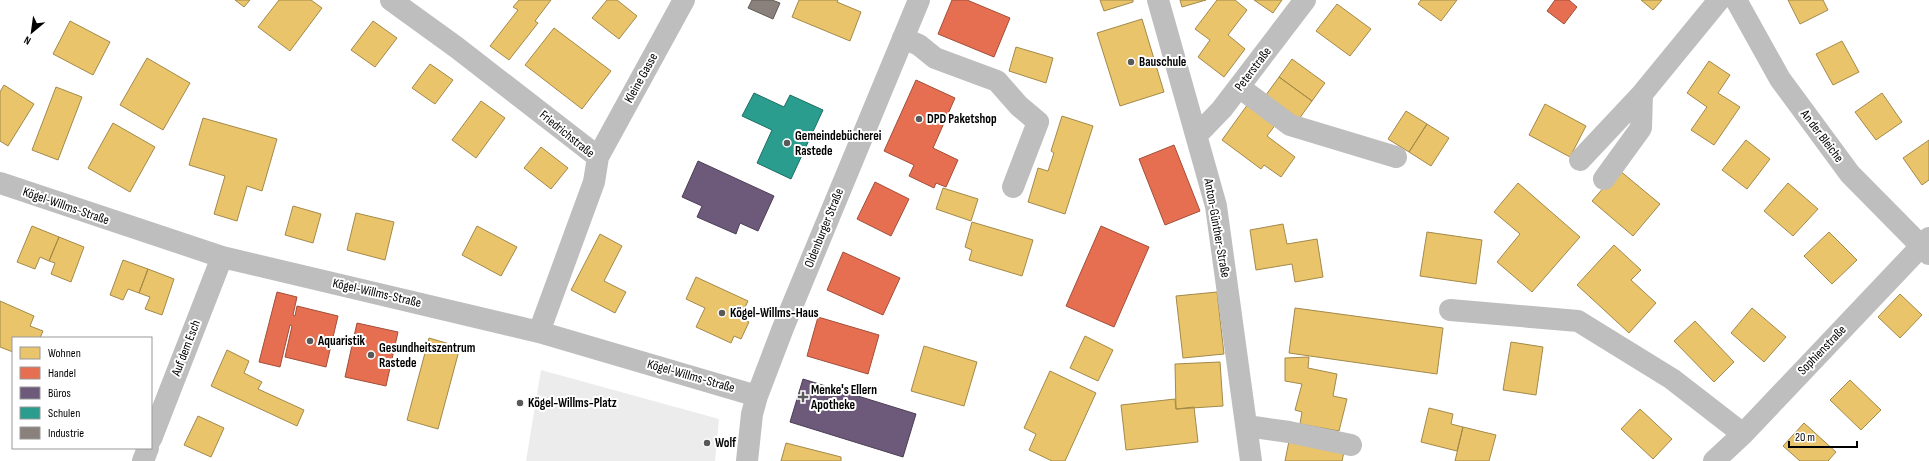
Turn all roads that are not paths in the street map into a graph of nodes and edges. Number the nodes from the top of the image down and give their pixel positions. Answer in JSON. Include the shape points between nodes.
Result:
{"nodes":[{"id":1,"x":391,"y":0,"type":"edge"},
{"id":2,"x":684,"y":0,"type":"edge"},
{"id":3,"x":919,"y":0,"type":"edge"},
{"id":4,"x":1158,"y":0,"type":"edge"},
{"id":5,"x":1305,"y":0,"type":"edge"},
{"id":6,"x":1719,"y":0,"type":"edge"},
{"id":7,"x":1736,"y":0,"type":"edge"},
{"id":8,"x":903,"y":38,"type":"junction"},
{"id":9,"x":1239,"y":87,"type":"junction"},
{"id":10,"x":1642,"y":94,"type":"junction"},
{"id":11,"x":1197,"y":135,"type":"junction"},
{"id":12,"x":598,"y":157,"type":"junction"},
{"id":13,"x":1396,"y":157,"type":"dead end"},
{"id":14,"x":1580,"y":160,"type":"dead end"},
{"id":15,"x":1604,"y":179,"type":"dead end"},
{"id":16,"x":0,"y":183,"type":"edge"},
{"id":17,"x":1013,"y":187,"type":"dead end"},
{"id":18,"x":1926,"y":246,"type":"edge"},
{"id":19,"x":222,"y":257,"type":"junction"},
{"id":20,"x":1450,"y":310,"type":"dead end"},
{"id":21,"x":539,"y":332,"type":"junction"},
{"id":22,"x":757,"y":396,"type":"junction"},
{"id":23,"x":1247,"y":426,"type":"junction"},
{"id":24,"x":1743,"y":434,"type":"junction"},
{"id":25,"x":152,"y":436,"type":"edge"},
{"id":26,"x":1351,"y":445,"type":"dead end"},
{"id":27,"x":148,"y":449,"type":"edge"},
{"id":28,"x":143,"y":461,"type":"edge"},
{"id":29,"x":747,"y":461,"type":"edge"},
{"id":30,"x":1251,"y":461,"type":"edge"},
{"id":31,"x":1714,"y":461,"type":"edge"}],
"edges":[{"from":1,"to":12,"type":"street","name":"Friedrichstraße"},
{"from":2,"to":12,"type":"street","name":"Kleine Gasse"},
{"from":3,"to":8,"type":"street","name":"Oldenburger Straße"},
{"from":4,"to":11,"type":"street","name":"Anton-Günther-Straße"},
{"from":5,"to":9,"type":"street","name":"Peterstraße"},
{"from":6,"to":10,"type":"street"},
{"from":7,"to":18,"type":"street","name":"An der Bleiche","via":[[1780,79],[1850,174]]},
{"from":8,"to":17,"type":"street","via":[[919,45],[935,58],[997,81],[1019,106],[1038,122]]},
{"from":8,"to":22,"type":"street","name":"Oldenburger Straße"},
{"from":9,"to":11,"type":"street","name":"Peterstraße"},
{"from":9,"to":13,"type":"street","via":[[1290,125]]},
{"from":10,"to":14,"type":"street"},
{"from":10,"to":15,"type":"street","via":[[1641,128]]},
{"from":11,"to":23,"type":"street","name":"Anton-Günther-Straße","via":[[1216,206]]},
{"from":12,"to":21,"type":"street","name":"Friedrichstraße","via":[[594,182]]},
{"from":16,"to":19,"type":"street","name":"Kögel-Willms-Straße"},
{"from":18,"to":24,"type":"street","name":"Sophienstraße"},
{"from":19,"to":21,"type":"street","name":"Kögel-Willms-Straße"},
{"from":19,"to":25,"type":"street","name":"Auf dem Esch"},
{"from":20,"to":24,"type":"street","via":[[1578,321],[1672,379]]},
{"from":21,"to":22,"type":"street","name":"Kögel-Willms-Straße"},
{"from":22,"to":29,"type":"street","name":"Oldenburger Straße","via":[[752,414]]},
{"from":23,"to":26,"type":"street"},
{"from":23,"to":30,"type":"street","name":"Anton-Günther-Straße"},
{"from":24,"to":31,"type":"street","name":"Sophienstraße"},
{"from":27,"to":28,"type":"street"}]}
